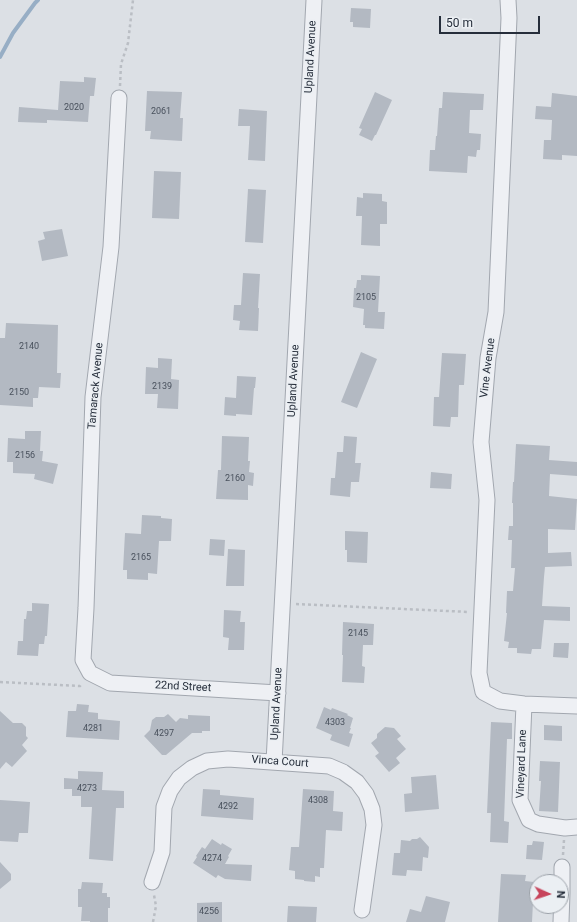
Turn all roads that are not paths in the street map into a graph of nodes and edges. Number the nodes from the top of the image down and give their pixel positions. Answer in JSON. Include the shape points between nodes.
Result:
{"nodes":[{"id":1,"x":314,"y":0,"type":"edge"},
{"id":2,"x":508,"y":0,"type":"edge"},
{"id":3,"x":119,"y":98,"type":"road end"},
{"id":4,"x":90,"y":673,"type":"joint"},
{"id":5,"x":278,"y":693,"type":"junction"},
{"id":6,"x":524,"y":704,"type":"junction"},
{"id":7,"x":577,"y":706,"type":"edge"},
{"id":8,"x":274,"y":762,"type":"junction"},
{"id":9,"x":571,"y":827,"type":"edge"},
{"id":10,"x":562,"y":867,"type":"road end"},
{"id":11,"x":152,"y":882,"type":"road end"},
{"id":12,"x":362,"y":910,"type":"dead end"},
{"id":13,"x":561,"y":922,"type":"edge"}],
"edges":[{"from":1,"to":5,"type":"street","name":"Upland Avenue"},
{"from":2,"to":6,"type":"street","name":"Vine Avenue","via":[[496,312],[487,365],[481,442],[487,500],[479,673],[483,692],[500,701]]},
{"from":3,"to":4,"type":"street","name":"Tamarack Avenue","via":[[111,247],[93,397],[83,660]]},
{"from":4,"to":5,"type":"street","name":"22nd Street","via":[[110,683]]},
{"from":5,"to":8,"type":"street","name":"Upland Avenue"},
{"from":6,"to":7,"type":"street"},
{"from":6,"to":9,"type":"street","name":"Vineyard Lane","via":[[520,800],[529,820],[538,824]]},
{"from":8,"to":11,"type":"street","name":"Vinca Court","via":[[228,758],[206,761],[179,778],[170,791],[164,807],[162,852]]},
{"from":8,"to":12,"type":"street","name":"Vinca Court","via":[[328,766],[357,782],[366,794],[372,809],[374,825]]},
{"from":10,"to":13,"type":"street"}]}
